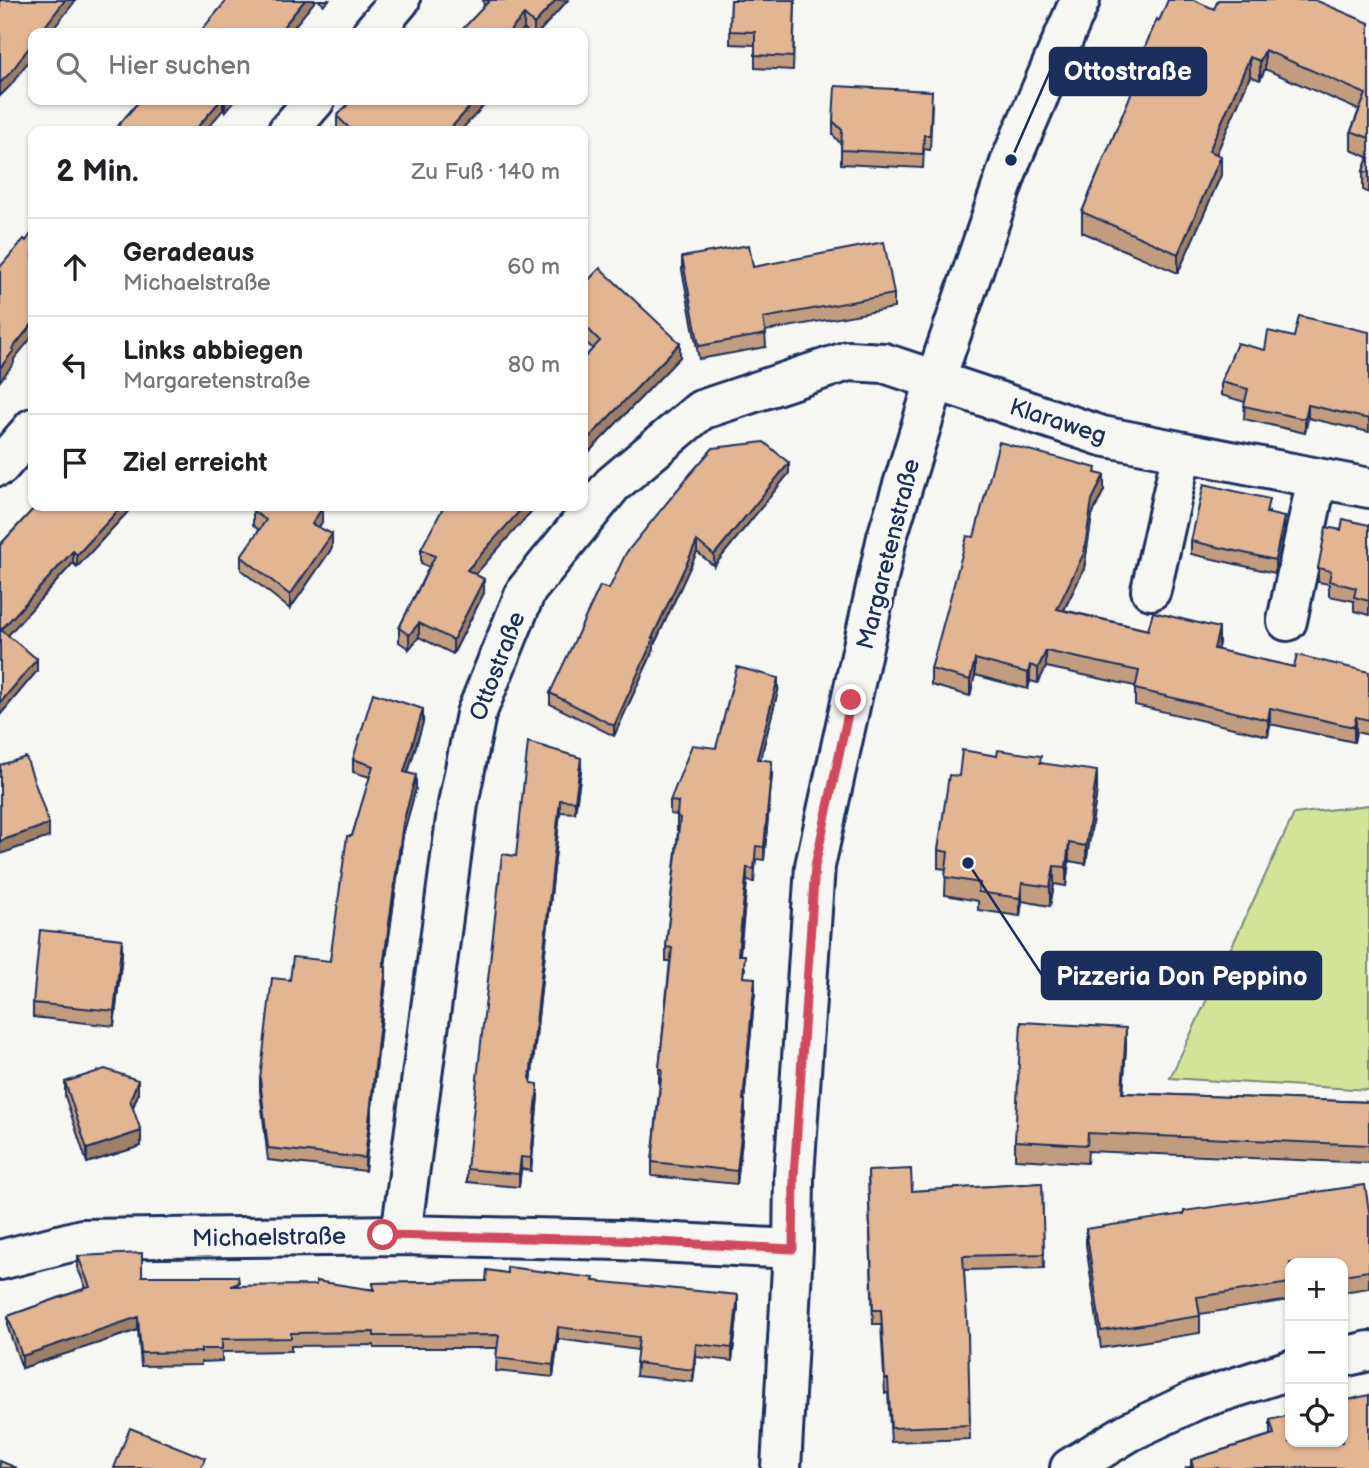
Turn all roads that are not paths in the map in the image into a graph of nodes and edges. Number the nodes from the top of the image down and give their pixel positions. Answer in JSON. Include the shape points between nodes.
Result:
{"nodes":[{"id":1,"x":400,"y":0,"type":"edge"},
{"id":2,"x":1080,"y":0,"type":"edge"},
{"id":3,"x":376,"y":28,"type":"edge"},
{"id":4,"x":311,"y":105,"type":"edge"},
{"id":5,"x":292,"y":126,"type":"edge"},
{"id":6,"x":935,"y":381,"type":"junction"},
{"id":7,"x":28,"y":434,"type":"edge"},
{"id":8,"x":1182,"y":452,"type":"junction"},
{"id":9,"x":0,"y":466,"type":"edge"},
{"id":10,"x":1317,"y":478,"type":"junction"},
{"id":11,"x":1369,"y":488,"type":"edge"},
{"id":12,"x":1151,"y":590,"type":"dead end"},
{"id":13,"x":1287,"y":621,"type":"dead end"},
{"id":14,"x":401,"y":1235,"type":"junction"},
{"id":15,"x":793,"y":1249,"type":"junction"},
{"id":16,"x":0,"y":1261,"type":"edge"},
{"id":17,"x":1369,"y":1351,"type":"edge"},
{"id":18,"x":1348,"y":1356,"type":"edge"},
{"id":19,"x":1285,"y":1372,"type":"edge"},
{"id":20,"x":781,"y":1468,"type":"edge"},
{"id":21,"x":1070,"y":1468,"type":"edge"}],
"edges":[{"from":1,"to":3,"type":"street"},
{"from":2,"to":6,"type":"street","name":"Margaretenstraße","via":[[1011,160]]},
{"from":4,"to":5,"type":"street"},
{"from":6,"to":8,"type":"street","name":"Klaraweg","via":[[1102,436]]},
{"from":6,"to":14,"type":"street","name":"Ottostraße","via":[[884,363],[848,361],[701,410],[612,485],[526,591],[476,714],[458,804]]},
{"from":6,"to":15,"type":"street","name":"Margaretenstraße","via":[[887,537],[815,866]]},
{"from":7,"to":9,"type":"street"},
{"from":8,"to":10,"type":"street","name":"Klaraweg"},
{"from":8,"to":12,"type":"street"},
{"from":10,"to":11,"type":"street","name":"Klaraweg"},
{"from":10,"to":13,"type":"street"},
{"from":14,"to":15,"type":"street","name":"Michaelstraße"},
{"from":14,"to":16,"type":"street","name":"Michaelstraße","via":[[82,1239]]},
{"from":15,"to":20,"type":"street","name":"Margaretenstraße"},
{"from":17,"to":18,"type":"street"},
{"from":19,"to":21,"type":"street","via":[[1196,1400],[1129,1432]]}]}
